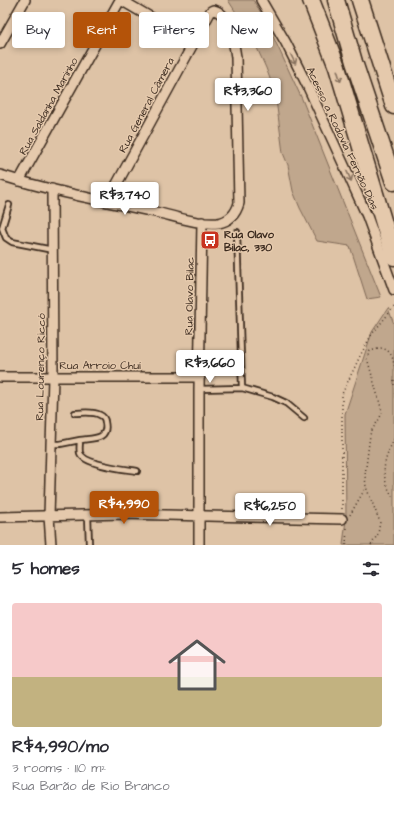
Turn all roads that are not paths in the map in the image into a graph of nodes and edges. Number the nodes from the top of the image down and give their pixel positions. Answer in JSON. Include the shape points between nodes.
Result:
{"nodes":[{"id":1,"x":25,"y":0,"type":"edge"},
{"id":2,"x":121,"y":0,"type":"edge"},
{"id":3,"x":261,"y":0,"type":"edge"},
{"id":4,"x":311,"y":0,"type":"edge"},
{"id":5,"x":336,"y":0,"type":"edge"},
{"id":6,"x":360,"y":0,"type":"edge"},
{"id":7,"x":142,"y":12,"type":"edge"},
{"id":8,"x":209,"y":14,"type":"edge"},
{"id":9,"x":0,"y":44,"type":"edge"},
{"id":10,"x":190,"y":48,"type":"edge"},
{"id":11,"x":394,"y":106,"type":"edge"},
{"id":12,"x":0,"y":176,"type":"edge"},
{"id":13,"x":19,"y":181,"type":"junction"},
{"id":14,"x":394,"y":182,"type":"edge"},
{"id":15,"x":52,"y":189,"type":"junction"},
{"id":16,"x":107,"y":202,"type":"junction"},
{"id":17,"x":9,"y":205,"type":"dead end"},
{"id":18,"x":202,"y":222,"type":"junction"},
{"id":19,"x":237,"y":232,"type":"dead end"},
{"id":20,"x":52,"y":250,"type":"junction"},
{"id":21,"x":394,"y":257,"type":"edge"},
{"id":22,"x":394,"y":290,"type":"edge"},
{"id":23,"x":0,"y":377,"type":"edge"},
{"id":24,"x":53,"y":377,"type":"junction"},
{"id":25,"x":200,"y":378,"type":"junction"},
{"id":26,"x":242,"y":388,"type":"junction"},
{"id":27,"x":199,"y":389,"type":"junction"},
{"id":28,"x":75,"y":413,"type":"dead end"},
{"id":29,"x":304,"y":418,"type":"dead end"},
{"id":30,"x":80,"y":440,"type":"junction"},
{"id":31,"x":51,"y":444,"type":"junction"},
{"id":32,"x":137,"y":471,"type":"dead end"},
{"id":33,"x":88,"y":515,"type":"junction"},
{"id":34,"x":199,"y":515,"type":"junction"},
{"id":35,"x":49,"y":516,"type":"junction"},
{"id":36,"x":0,"y":517,"type":"edge"},
{"id":37,"x":345,"y":519,"type":"road end"},
{"id":38,"x":50,"y":545,"type":"edge"},
{"id":39,"x":89,"y":545,"type":"edge"},
{"id":40,"x":199,"y":545,"type":"edge"}],
"edges":[{"from":1,"to":9,"type":"street"},
{"from":2,"to":7,"type":"street"},
{"from":2,"to":13,"type":"street","name":"Rua Saldanha Marinho"},
{"from":3,"to":22,"type":"street","name":"Acesso a Rodovia Fernão Dias","one_way":true,"via":[[286,43],[348,174]]},
{"from":4,"to":21,"type":"highway","one_way":true,"via":[[337,68]]},
{"from":5,"to":14,"type":"highway"},
{"from":6,"to":11,"type":"highway"},
{"from":8,"to":18,"type":"street","name":"Rua General Câmera","via":[[214,10],[222,14],[234,41],[239,203],[236,213],[228,219]]},
{"from":10,"to":16,"type":"street","name":"Rua General Câmera"},
{"from":12,"to":13,"type":"street"},
{"from":13,"to":15,"type":"street"},
{"from":15,"to":16,"type":"street"},
{"from":15,"to":20,"type":"street","name":"Rua Lourenço Riccó"},
{"from":16,"to":18,"type":"street"},
{"from":17,"to":20,"type":"lane","via":[[2,228],[6,238],[12,242]]},
{"from":18,"to":25,"type":"street","name":"Rua Olavo Bilac"},
{"from":19,"to":26,"type":"lane"},
{"from":20,"to":24,"type":"street","name":"Rua Lourenço Riccó"},
{"from":23,"to":24,"type":"street","name":"Rua Arroio Chuí"},
{"from":24,"to":25,"type":"street","name":"Rua Arroio Chuí"},
{"from":24,"to":31,"type":"street","name":"Rua Lourenço Riccó"},
{"from":25,"to":27,"type":"street","name":"Rua Olavo Bilac"},
{"from":26,"to":27,"type":"lane"},
{"from":26,"to":29,"type":"lane","via":[[273,396]]},
{"from":27,"to":34,"type":"street","name":"Rua Olavo Bilac"},
{"from":28,"to":30,"type":"lane","via":[[92,413],[105,419],[105,432],[100,437]]},
{"from":30,"to":31,"type":"lane"},
{"from":30,"to":32,"type":"lane","via":[[80,452],[83,457],[98,464]]},
{"from":31,"to":35,"type":"street","name":"Rua Lourenço Riccó"},
{"from":33,"to":34,"type":"street"},
{"from":33,"to":35,"type":"street"},
{"from":33,"to":39,"type":"lane"},
{"from":34,"to":37,"type":"street"},
{"from":34,"to":40,"type":"street","name":"Rua Olavo Bilac"},
{"from":35,"to":36,"type":"street"},
{"from":35,"to":38,"type":"street","name":"Rua Lourenço Riccó"}]}
